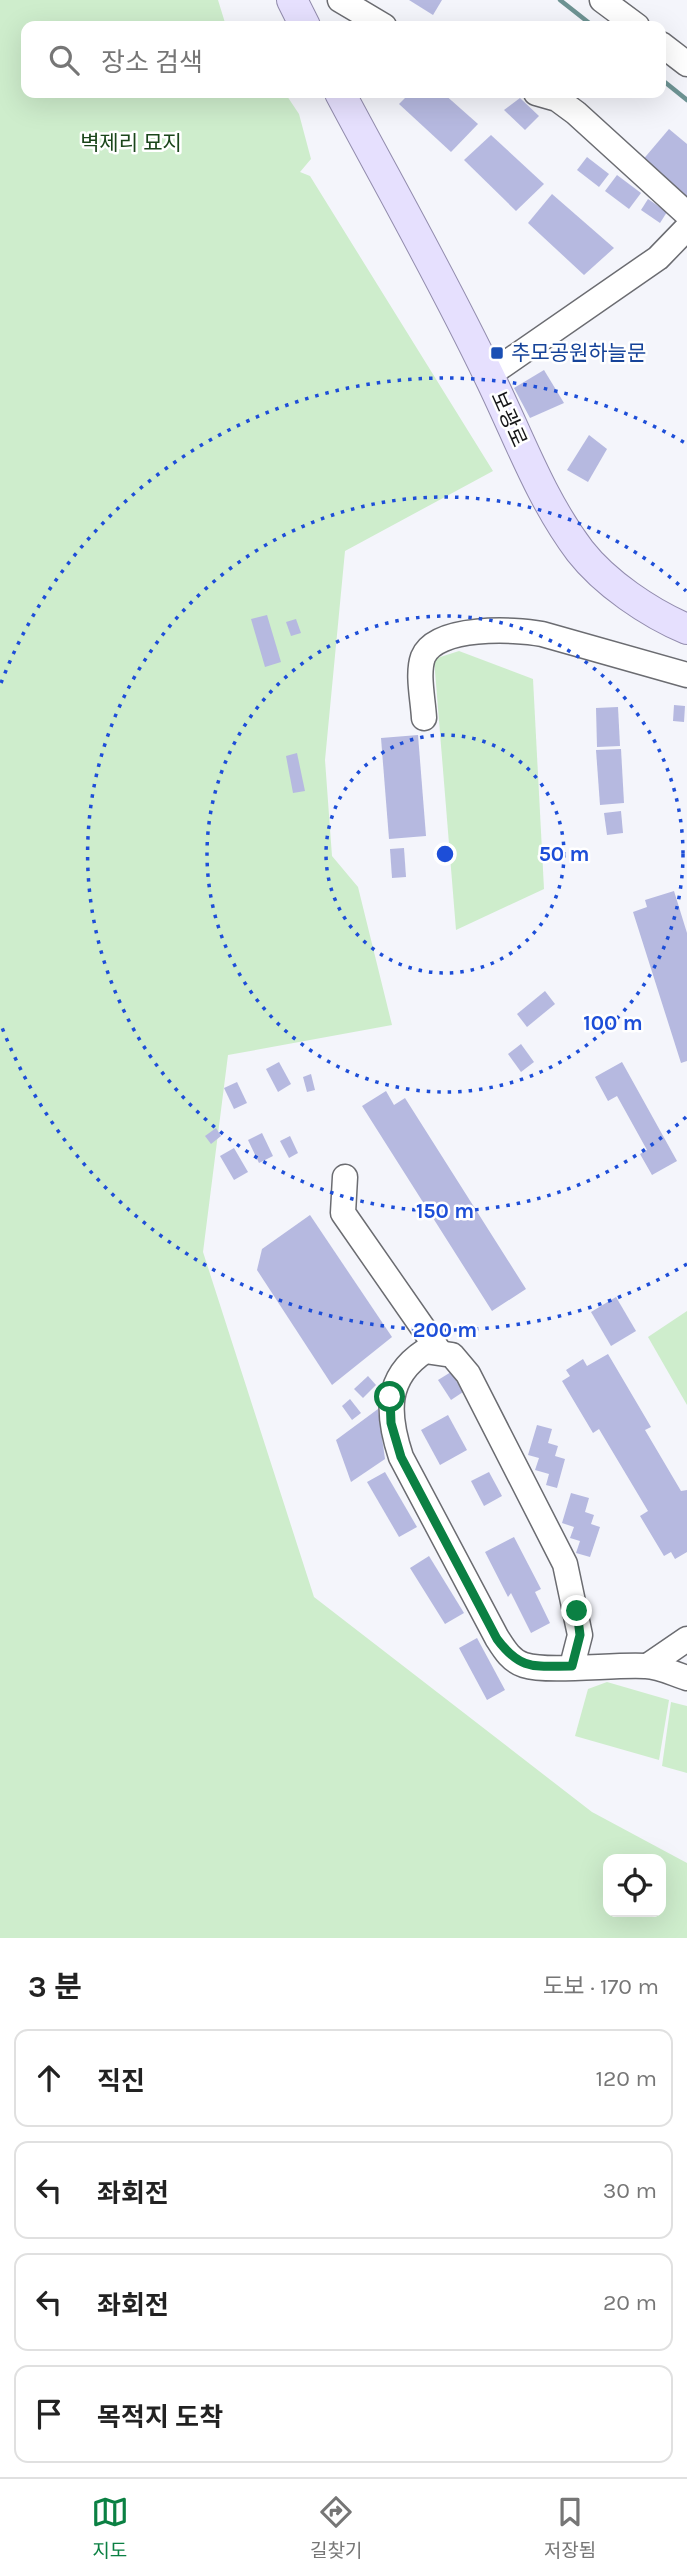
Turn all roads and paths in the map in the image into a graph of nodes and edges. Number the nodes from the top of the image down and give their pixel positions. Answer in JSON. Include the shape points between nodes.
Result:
{"nodes":[{"id":1,"x":292,"y":0,"type":"edge"},
{"id":2,"x":340,"y":0,"type":"edge"},
{"id":3,"x":602,"y":0,"type":"edge"},
{"id":4,"x":302,"y":21,"type":"edge"},
{"id":5,"x":376,"y":21,"type":"edge"},
{"id":6,"x":630,"y":21,"type":"edge"},
{"id":7,"x":666,"y":48,"type":"edge"},
{"id":8,"x":687,"y":64,"type":"edge"},
{"id":9,"x":344,"y":98,"type":"edge"},
{"id":10,"x":554,"y":98,"type":"edge"},
{"id":11,"x":687,"y":214,"type":"edge"},
{"id":12,"x":687,"y":228,"type":"edge"},
{"id":13,"x":489,"y":374,"type":"junction"},
{"id":14,"x":687,"y":629,"type":"edge"},
{"id":15,"x":687,"y":675,"type":"edge"},
{"id":16,"x":424,"y":718,"type":"dead end"},
{"id":17,"x":345,"y":1177,"type":"dead end"},
{"id":18,"x":439,"y":1351,"type":"junction"},
{"id":19,"x":687,"y":1639,"type":"edge"},
{"id":20,"x":649,"y":1665,"type":"junction"},
{"id":21,"x":572,"y":1666,"type":"junction"},
{"id":22,"x":687,"y":1678,"type":"edge"}],
"edges":[{"from":1,"to":4,"type":"main road"},
{"from":2,"to":5,"type":"street"},
{"from":3,"to":6,"type":"street"},
{"from":7,"to":8,"type":"street"},
{"from":9,"to":13,"type":"main road","name":"보광로"},
{"from":10,"to":11,"type":"street"},
{"from":12,"to":13,"type":"street","via":[[658,258]]},
{"from":13,"to":14,"type":"main road","name":"보광로","via":[[540,488],[581,552],[622,590]]},
{"from":15,"to":16,"type":"street","via":[[530,632],[497,630],[448,637],[426,652],[421,669]]},
{"from":17,"to":18,"type":"street","via":[[343,1213]]},
{"from":18,"to":21,"type":"street","via":[[452,1355],[468,1374],[565,1564],[580,1635]]},
{"from":18,"to":21,"type":"street","via":[[425,1351],[413,1359],[394,1386],[390,1411],[401,1457],[511,1658],[522,1665]]},
{"from":19,"to":20,"type":"street"},
{"from":20,"to":21,"type":"street"},
{"from":20,"to":22,"type":"street"}]}
